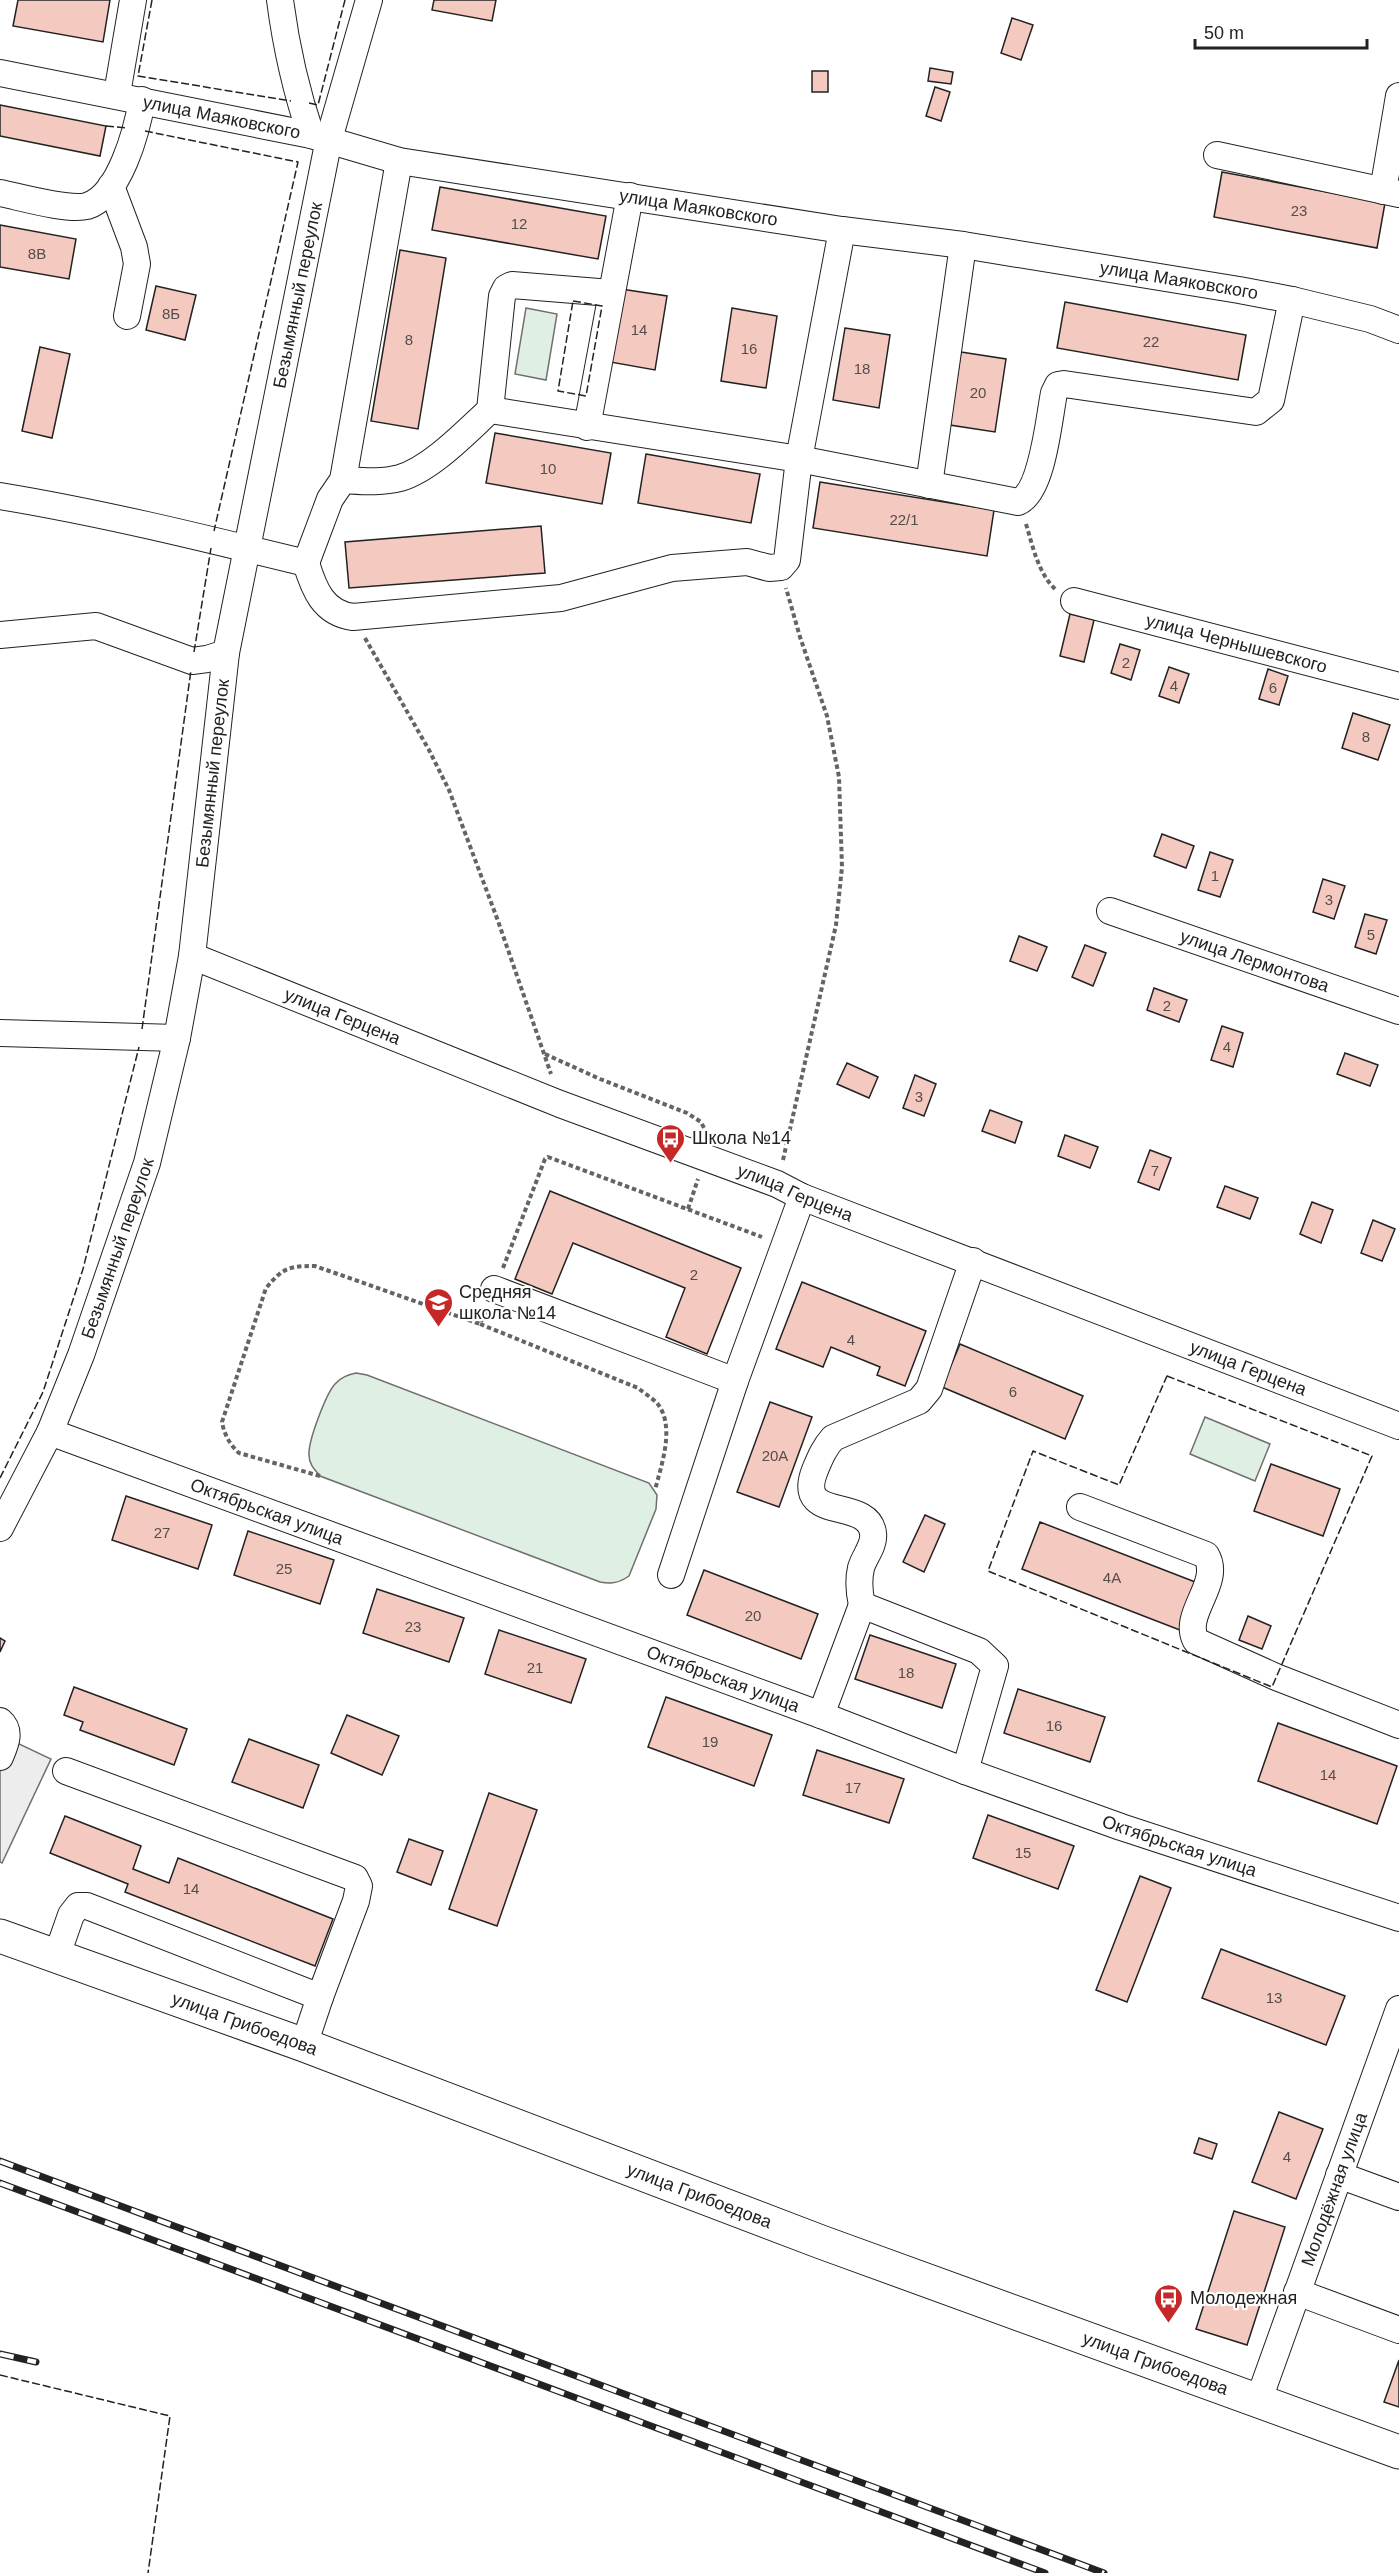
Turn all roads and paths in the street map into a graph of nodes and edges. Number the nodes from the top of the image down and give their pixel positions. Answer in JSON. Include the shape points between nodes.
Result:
{"nodes":[{"id":1,"x":133,"y":0,"type":"edge"},
{"id":2,"x":280,"y":0,"type":"edge"},
{"id":3,"x":369,"y":0,"type":"edge"},
{"id":4,"x":0,"y":73,"type":"edge"},
{"id":5,"x":117,"y":94,"type":"junction"},
{"id":6,"x":1399,"y":96,"type":"edge"},
{"id":7,"x":142,"y":100,"type":"junction"},
{"id":8,"x":320,"y":137,"type":"junction"},
{"id":9,"x":1217,"y":155,"type":"dead end"},
{"id":10,"x":399,"y":161,"type":"junction"},
{"id":11,"x":111,"y":186,"type":"junction"},
{"id":12,"x":1391,"y":192,"type":"edge"},
{"id":13,"x":0,"y":193,"type":"edge"},
{"id":14,"x":630,"y":196,"type":"junction"},
{"id":15,"x":842,"y":230,"type":"junction"},
{"id":16,"x":963,"y":245,"type":"junction"},
{"id":17,"x":611,"y":293,"type":"junction"},
{"id":18,"x":1292,"y":300,"type":"junction"},
{"id":19,"x":127,"y":316,"type":"dead end"},
{"id":20,"x":1399,"y":330,"type":"edge"},
{"id":21,"x":489,"y":410,"type":"junction"},
{"id":22,"x":587,"y":427,"type":"junction"},
{"id":23,"x":800,"y":459,"type":"junction"},
{"id":24,"x":343,"y":480,"type":"junction"},
{"id":25,"x":928,"y":485,"type":"junction"},
{"id":26,"x":0,"y":496,"type":"edge"},
{"id":27,"x":1018,"y":502,"type":"junction"},
{"id":28,"x":246,"y":549,"type":"junction"},
{"id":29,"x":306,"y":563,"type":"junction"},
{"id":30,"x":781,"y":567,"type":"junction"},
{"id":31,"x":1074,"y":601,"type":"joint"},
{"id":32,"x":353,"y":617,"type":"junction"},
{"id":33,"x":0,"y":635,"type":"edge"},
{"id":34,"x":226,"y":653,"type":"junction"},
{"id":35,"x":1399,"y":686,"type":"edge"},
{"id":36,"x":1110,"y":911,"type":"dead end"},
{"id":37,"x":192,"y":956,"type":"junction"},
{"id":38,"x":1399,"y":1011,"type":"edge"},
{"id":39,"x":0,"y":1033,"type":"edge"},
{"id":40,"x":177,"y":1038,"type":"junction"},
{"id":41,"x":545,"y":1054,"type":"junction"},
{"id":42,"x":560,"y":1104,"type":"junction"},
{"id":43,"x":704,"y":1158,"type":"junction"},
{"id":44,"x":777,"y":1184,"type":"junction"},
{"id":45,"x":802,"y":1197,"type":"junction"},
{"id":46,"x":688,"y":1209,"type":"junction"},
{"id":47,"x":783,"y":1244,"type":"junction"},
{"id":48,"x":973,"y":1261,"type":"junction"},
{"id":49,"x":494,"y":1289,"type":"junction"},
{"id":50,"x":480,"y":1324,"type":"junction"},
{"id":51,"x":735,"y":1381,"type":"junction"},
{"id":52,"x":1399,"y":1426,"type":"edge"},
{"id":53,"x":50,"y":1432,"type":"junction"},
{"id":54,"x":320,"y":1476,"type":"dead end"},
{"id":55,"x":655,"y":1490,"type":"dead end"},
{"id":56,"x":1080,"y":1507,"type":"dead end"},
{"id":57,"x":2,"y":1521,"type":"edge"},
{"id":58,"x":671,"y":1575,"type":"dead end"},
{"id":59,"x":862,"y":1605,"type":"junction"},
{"id":60,"x":821,"y":1715,"type":"junction"},
{"id":61,"x":0,"y":1721,"type":"edge"},
{"id":62,"x":1399,"y":1725,"type":"edge"},
{"id":63,"x":0,"y":1757,"type":"edge"},
{"id":64,"x":66,"y":1771,"type":"dead end"},
{"id":65,"x":965,"y":1771,"type":"junction"},
{"id":66,"x":1399,"y":1918,"type":"edge"},
{"id":67,"x":0,"y":1936,"type":"edge"},
{"id":68,"x":57,"y":1955,"type":"junction"},
{"id":69,"x":320,"y":1997,"type":"junction"},
{"id":70,"x":1399,"y":2009,"type":"edge"},
{"id":71,"x":304,"y":2045,"type":"junction"},
{"id":72,"x":1391,"y":2056,"type":"edge"},
{"id":73,"x":1339,"y":2175,"type":"junction"},
{"id":74,"x":1399,"y":2197,"type":"edge"},
{"id":75,"x":1297,"y":2292,"type":"junction"},
{"id":76,"x":1399,"y":2330,"type":"edge"},
{"id":77,"x":1258,"y":2402,"type":"junction"},
{"id":78,"x":1399,"y":2452,"type":"edge"}],
"edges":[{"from":1,"to":5,"type":"street"},
{"from":2,"to":8,"type":"street","via":[[300,102]]},
{"from":3,"to":8,"type":"street","name":"Безымянный переулок"},
{"from":4,"to":5,"type":"street","name":"улица Маяковского"},
{"from":5,"to":7,"type":"street","name":"улица Маяковского"},
{"from":6,"to":12,"type":"street"},
{"from":7,"to":8,"type":"street","name":"улица Маяковского"},
{"from":7,"to":11,"type":"street","via":[[137,130]]},
{"from":8,"to":10,"type":"street","name":"улица Маяковского"},
{"from":8,"to":28,"type":"street","name":"Безымянный переулок"},
{"from":9,"to":12,"type":"street"},
{"from":10,"to":14,"type":"street","name":"улица Маяковского"},
{"from":10,"to":24,"type":"street"},
{"from":11,"to":13,"type":"street","via":[[99,201],[84,207]]},
{"from":11,"to":19,"type":"street","via":[[137,264]]},
{"from":14,"to":15,"type":"street","name":"улица Маяковского"},
{"from":14,"to":17,"type":"street"},
{"from":15,"to":16,"type":"street","name":"улица Маяковского"},
{"from":15,"to":23,"type":"street"},
{"from":16,"to":18,"type":"street","name":"улица Маяковского"},
{"from":16,"to":25,"type":"street"},
{"from":17,"to":21,"type":"street","via":[[512,285],[506,288]]},
{"from":17,"to":22,"type":"street"},
{"from":18,"to":20,"type":"street","name":"улица Маяковского"},
{"from":18,"to":27,"type":"street","via":[[1271,400],[1256,412],[1058,385],[1042,462],[1027,497]]},
{"from":21,"to":22,"type":"street"},
{"from":21,"to":24,"type":"street","via":[[426,464],[401,477],[371,482]]},
{"from":22,"to":23,"type":"street"},
{"from":23,"to":25,"type":"street"},
{"from":23,"to":30,"type":"street","via":[[787,560]]},
{"from":24,"to":29,"type":"street","via":[[330,499]]},
{"from":25,"to":27,"type":"street"},
{"from":26,"to":28,"type":"street","via":[[75,509]]},
{"from":27,"to":31,"type":"path","via":[[1047,582]]},
{"from":28,"to":29,"type":"street"},
{"from":28,"to":34,"type":"street","name":"Безымянный переулок"},
{"from":29,"to":32,"type":"street","via":[[320,599],[342,615]]},
{"from":30,"to":32,"type":"street","via":[[747,562],[672,568],[561,598]]},
{"from":30,"to":44,"type":"path","via":[[827,716],[839,777],[842,867],[836,924]]},
{"from":31,"to":35,"type":"street","name":"улица Чернышевского"},
{"from":32,"to":41,"type":"path","via":[[449,790]]},
{"from":33,"to":34,"type":"street","via":[[96,626],[192,661]]},
{"from":34,"to":37,"type":"street","name":"Безымянный переулок"},
{"from":36,"to":38,"type":"street","name":"улица Лермонтова"},
{"from":37,"to":40,"type":"street","name":"Безымянный переулок"},
{"from":37,"to":42,"type":"street","name":"улица Герцена"},
{"from":39,"to":40,"type":"street"},
{"from":40,"to":53,"type":"street","name":"Безымянный переулок","via":[[147,1163],[81,1355]]},
{"from":41,"to":42,"type":"path"},
{"from":41,"to":43,"type":"path","via":[[701,1122],[707,1130]]},
{"from":42,"to":43,"type":"street","name":"улица Герцена"},
{"from":43,"to":44,"type":"street","name":"улица Герцена"},
{"from":43,"to":46,"type":"path"},
{"from":44,"to":45,"type":"street","name":"улица Герцена"},
{"from":45,"to":47,"type":"street"},
{"from":45,"to":48,"type":"street","name":"улица Герцена"},
{"from":46,"to":47,"type":"path"},
{"from":46,"to":49,"type":"path","via":[[548,1157]]},
{"from":47,"to":51,"type":"street"},
{"from":48,"to":52,"type":"street","name":"улица Герцена"},
{"from":48,"to":59,"type":"street","via":[[929,1389],[919,1401],[832,1438],[824,1447],[809,1485],[820,1503],[862,1516],[870,1524],[874,1535],[861,1567],[858,1587]]},
{"from":49,"to":50,"type":"path"},
{"from":49,"to":51,"type":"street"},
{"from":50,"to":54,"type":"path","via":[[315,1266],[279,1272],[266,1288],[222,1422],[239,1453]]},
{"from":50,"to":55,"type":"path","via":[[638,1389],[658,1404],[666,1425]]},
{"from":51,"to":58,"type":"street"},
{"from":53,"to":57,"type":"street","name":"Безымянный переулок"},
{"from":53,"to":60,"type":"street","name":"Октябрьская улица"},
{"from":56,"to":62,"type":"street","via":[[1206,1555],[1211,1573],[1191,1632],[1196,1641]]},
{"from":59,"to":60,"type":"street"},
{"from":59,"to":65,"type":"street","via":[[979,1651],[992,1660],[995,1672]]},
{"from":60,"to":65,"type":"street","name":"Октябрьская улица"},
{"from":61,"to":63,"type":"street","via":[[7,1733]]},
{"from":64,"to":69,"type":"street","via":[[355,1878],[359,1886],[356,1901]]},
{"from":65,"to":66,"type":"street","name":"Октябрьская улица"},
{"from":67,"to":68,"type":"main road","name":"улица Грибоедова"},
{"from":68,"to":69,"type":"street","via":[[71,1915],[78,1906],[87,1906]]},
{"from":68,"to":71,"type":"main road","name":"улица Грибоедова"},
{"from":69,"to":71,"type":"street"},
{"from":70,"to":72,"type":"street","name":"Молодёжная улица"},
{"from":71,"to":77,"type":"main road","name":"улица Грибоедова","via":[[810,2238]]},
{"from":72,"to":73,"type":"street","name":"Молодёжная улица"},
{"from":73,"to":74,"type":"street"},
{"from":73,"to":75,"type":"street","name":"Молодёжная улица"},
{"from":75,"to":76,"type":"street"},
{"from":75,"to":77,"type":"street","name":"Молодёжная улица"},
{"from":77,"to":78,"type":"main road","name":"улица Грибоедова"}]}
